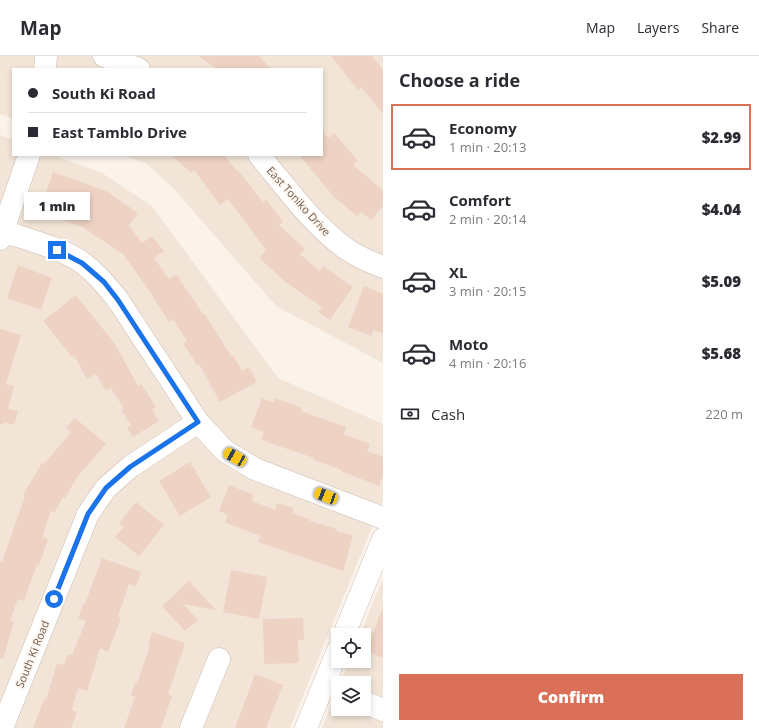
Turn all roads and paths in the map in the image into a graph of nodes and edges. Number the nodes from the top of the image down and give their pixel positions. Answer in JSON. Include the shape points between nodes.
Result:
{"nodes":[{"id":1,"x":46,"y":56,"type":"edge"},
{"id":2,"x":104,"y":56,"type":"edge"},
{"id":3,"x":45,"y":68,"type":"edge"},
{"id":4,"x":136,"y":68,"type":"edge"},
{"id":5,"x":29,"y":156,"type":"edge"},
{"id":6,"x":260,"y":156,"type":"edge"},
{"id":7,"x":1,"y":233,"type":"edge"},
{"id":8,"x":383,"y":267,"type":"edge"},
{"id":9,"x":198,"y":422,"type":"junction"},
{"id":10,"x":383,"y":518,"type":"edge"},
{"id":11,"x":383,"y":539,"type":"edge"},
{"id":12,"x":347,"y":628,"type":"edge"},
{"id":13,"x":219,"y":659,"type":"dead end"},
{"id":14,"x":331,"y":688,"type":"edge"},
{"id":15,"x":371,"y":705,"type":"edge"},
{"id":16,"x":383,"y":710,"type":"edge"},
{"id":17,"x":2,"y":728,"type":"edge"},
{"id":18,"x":191,"y":728,"type":"edge"},
{"id":19,"x":306,"y":728,"type":"edge"}],
"edges":[{"from":1,"to":3,"type":"street"},
{"from":2,"to":4,"type":"street"},
{"from":5,"to":7,"type":"street"},
{"from":6,"to":8,"type":"street","name":"East Toniko Drive","via":[[325,231],[346,249]]},
{"from":7,"to":9,"type":"street","via":[[57,250],[82,263],[104,282]]},
{"from":9,"to":10,"type":"street","via":[[225,451],[256,469]]},
{"from":9,"to":17,"type":"street","name":"South Ki Road","via":[[130,467],[106,488],[88,514]]},
{"from":11,"to":12,"type":"street"},
{"from":13,"to":18,"type":"street"},
{"from":14,"to":19,"type":"street"},
{"from":15,"to":16,"type":"street"}]}
